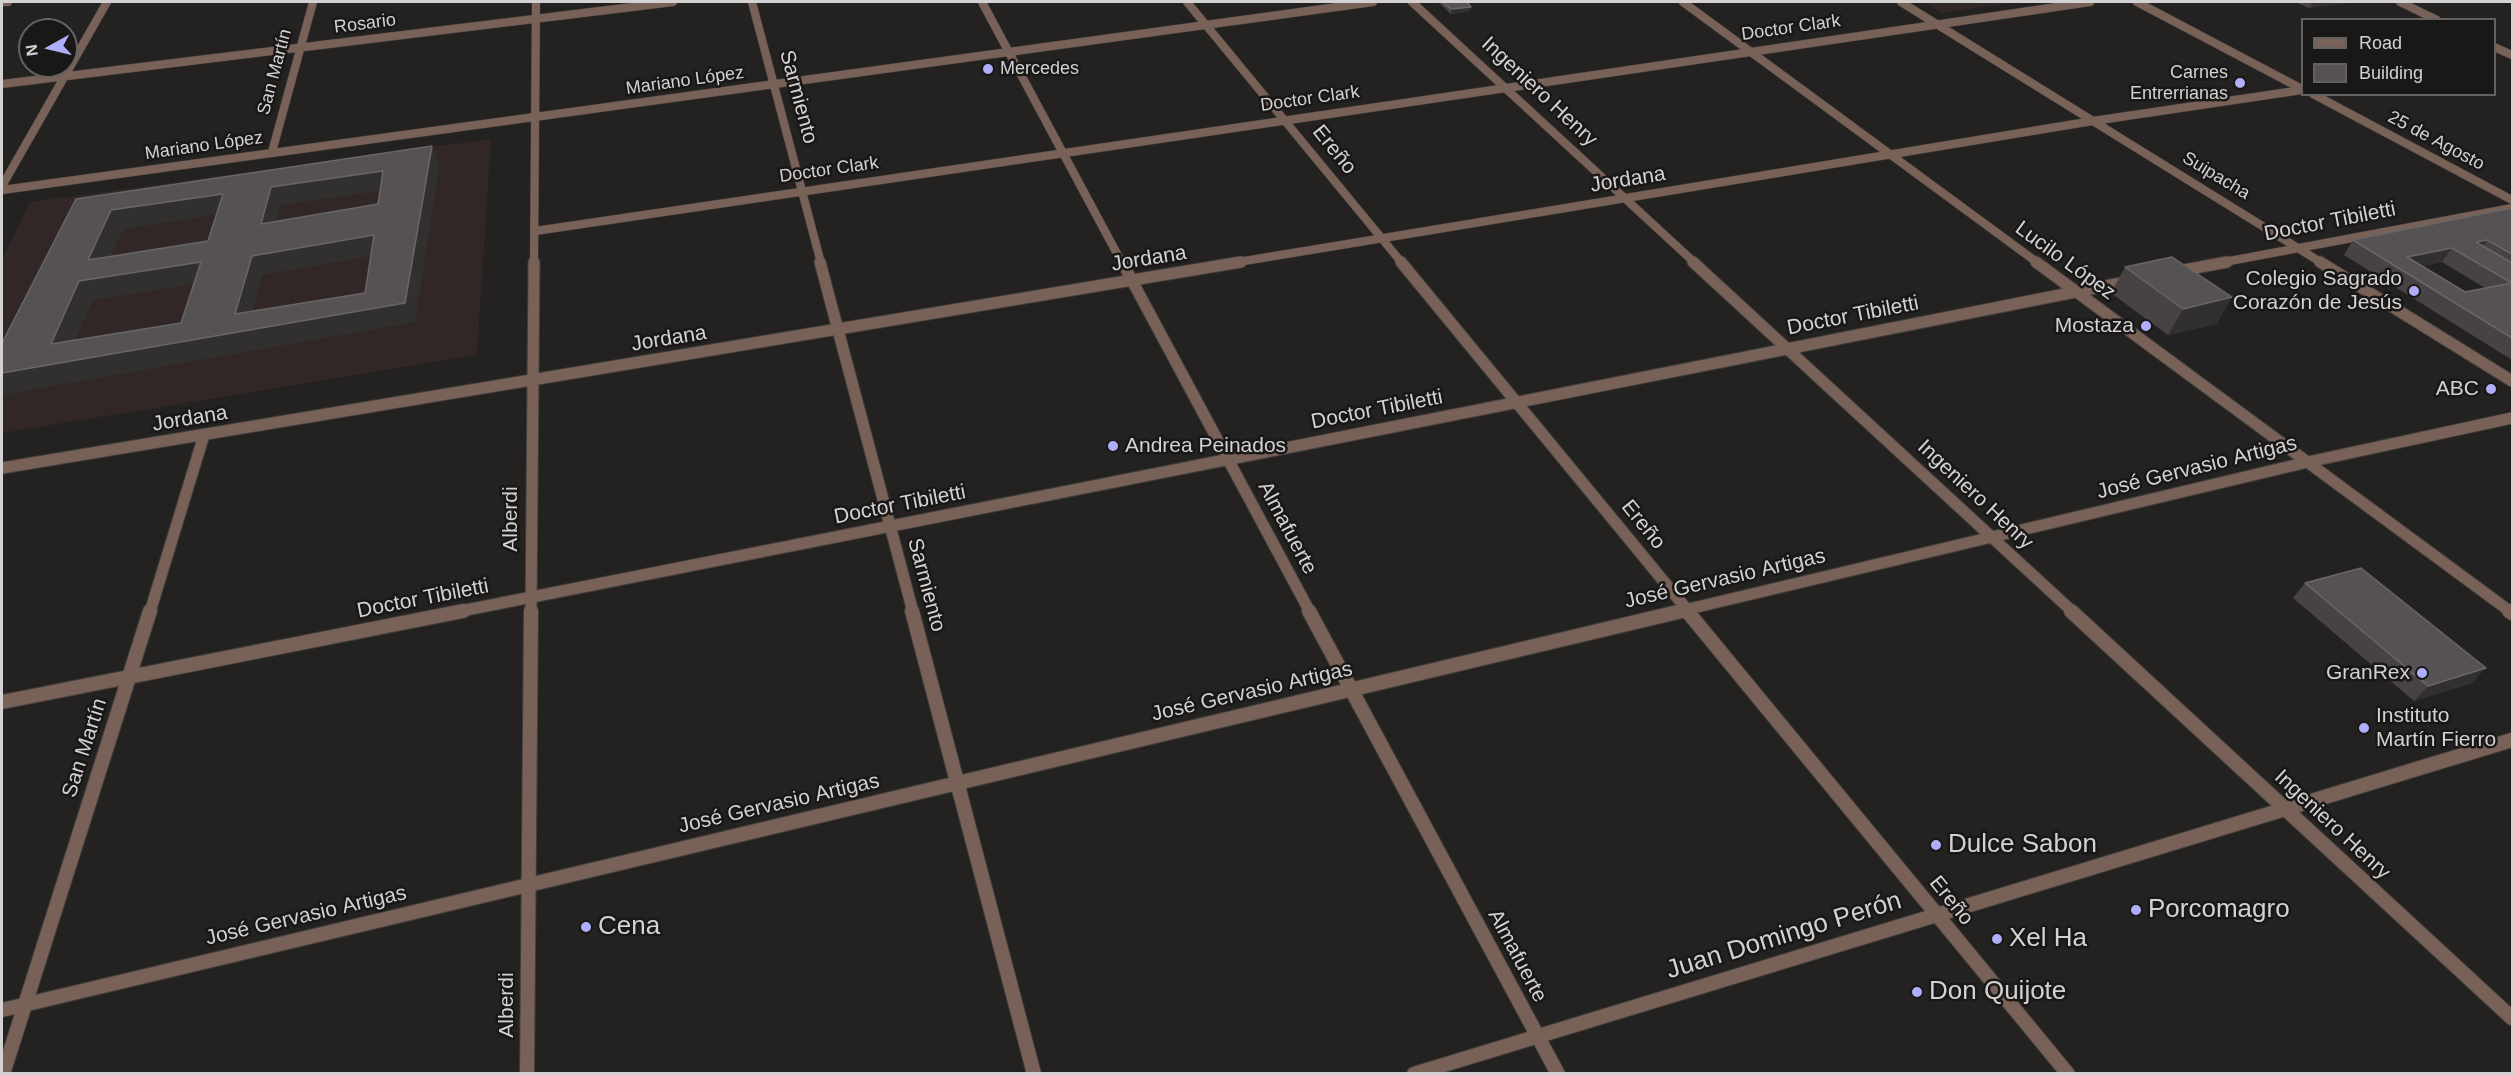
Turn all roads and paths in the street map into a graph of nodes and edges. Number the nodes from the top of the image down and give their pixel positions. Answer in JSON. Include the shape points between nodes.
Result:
{"nodes":[{"id":1,"x":2,"y":2,"type":"edge"},
{"id":2,"x":8,"y":2,"type":"edge"},
{"id":3,"x":107,"y":2,"type":"edge"},
{"id":4,"x":313,"y":2,"type":"edge"},
{"id":5,"x":536,"y":2,"type":"edge"},
{"id":6,"x":673,"y":2,"type":"edge"},
{"id":7,"x":752,"y":2,"type":"edge"},
{"id":8,"x":982,"y":2,"type":"edge"},
{"id":9,"x":1187,"y":2,"type":"edge"},
{"id":10,"x":1373,"y":2,"type":"edge"},
{"id":11,"x":1412,"y":2,"type":"edge"},
{"id":12,"x":1683,"y":2,"type":"edge"},
{"id":13,"x":1901,"y":2,"type":"edge"},
{"id":14,"x":2090,"y":2,"type":"edge"},
{"id":15,"x":2137,"y":2,"type":"edge"},
{"id":16,"x":2400,"y":2,"type":"edge"},
{"id":17,"x":536,"y":18,"type":"junction"},
{"id":18,"x":2433,"y":18,"type":"edge"},
{"id":19,"x":1935,"y":23,"type":"junction"},
{"id":20,"x":1206,"y":24,"type":"junction"},
{"id":21,"x":301,"y":47,"type":"junction"},
{"id":22,"x":78,"y":50,"type":"edge"},
{"id":23,"x":1749,"y":50,"type":"junction"},
{"id":24,"x":1008,"y":51,"type":"junction"},
{"id":25,"x":78,"y":74,"type":"edge"},
{"id":26,"x":47,"y":78,"type":"edge"},
{"id":27,"x":61,"y":78,"type":"edge"},
{"id":28,"x":2,"y":84,"type":"edge"},
{"id":29,"x":774,"y":84,"type":"junction"},
{"id":30,"x":1504,"y":87,"type":"junction"},
{"id":31,"x":2301,"y":89,"type":"edge"},
{"id":32,"x":2301,"y":90,"type":"edge"},
{"id":33,"x":2317,"y":96,"type":"edge"},
{"id":34,"x":535,"y":117,"type":"junction"},
{"id":35,"x":1284,"y":119,"type":"junction"},
{"id":36,"x":2093,"y":121,"type":"junction"},
{"id":37,"x":272,"y":152,"type":"junction"},
{"id":38,"x":1063,"y":152,"type":"junction"},
{"id":39,"x":1890,"y":154,"type":"junction"},
{"id":40,"x":2,"y":188,"type":"edge"},
{"id":41,"x":802,"y":191,"type":"junction"},
{"id":42,"x":1625,"y":198,"type":"junction"},
{"id":43,"x":2512,"y":200,"type":"edge"},
{"id":44,"x":2512,"y":208,"type":"edge"},
{"id":45,"x":535,"y":231,"type":"junction"},
{"id":46,"x":1382,"y":238,"type":"junction"},
{"id":47,"x":2300,"y":247,"type":"junction"},
{"id":48,"x":2166,"y":274,"type":"edge"},
{"id":49,"x":2143,"y":278,"type":"edge"},
{"id":50,"x":1131,"y":280,"type":"junction"},
{"id":51,"x":2076,"y":291,"type":"junction"},
{"id":52,"x":838,"y":329,"type":"junction"},
{"id":53,"x":1788,"y":349,"type":"junction"},
{"id":54,"x":533,"y":380,"type":"junction"},
{"id":55,"x":2512,"y":381,"type":"edge"},
{"id":56,"x":1516,"y":402,"type":"junction"},
{"id":57,"x":2512,"y":418,"type":"edge"},
{"id":58,"x":204,"y":435,"type":"junction"},
{"id":59,"x":1228,"y":460,"type":"junction"},
{"id":60,"x":2308,"y":462,"type":"junction"},
{"id":61,"x":2,"y":468,"type":"edge"},
{"id":62,"x":890,"y":526,"type":"junction"},
{"id":63,"x":1993,"y":538,"type":"junction"},
{"id":64,"x":531,"y":597,"type":"junction"},
{"id":65,"x":1687,"y":610,"type":"junction"},
{"id":66,"x":2512,"y":613,"type":"edge"},
{"id":67,"x":130,"y":677,"type":"junction"},
{"id":68,"x":1352,"y":690,"type":"junction"},
{"id":69,"x":2,"y":702,"type":"edge"},
{"id":70,"x":2512,"y":740,"type":"edge"},
{"id":71,"x":958,"y":784,"type":"junction"},
{"id":72,"x":2287,"y":809,"type":"junction"},
{"id":73,"x":529,"y":885,"type":"junction"},
{"id":74,"x":1937,"y":914,"type":"junction"},
{"id":75,"x":25,"y":1004,"type":"junction"},
{"id":76,"x":2,"y":1010,"type":"edge"},
{"id":77,"x":2512,"y":1018,"type":"edge"},
{"id":78,"x":1537,"y":1036,"type":"junction"},
{"id":79,"x":3,"y":1074,"type":"edge"},
{"id":80,"x":527,"y":1074,"type":"edge"},
{"id":81,"x":1034,"y":1074,"type":"edge"},
{"id":82,"x":1414,"y":1074,"type":"edge"},
{"id":83,"x":1558,"y":1074,"type":"edge"},
{"id":84,"x":2068,"y":1074,"type":"edge"}],
"edges":[{"from":1,"to":2,"type":"street"},
{"from":3,"to":22,"type":"street"},
{"from":4,"to":21,"type":"street","name":"San Martín"},
{"from":5,"to":17,"type":"street","name":"Alberdi"},
{"from":6,"to":17,"type":"street","name":"Rosario"},
{"from":7,"to":29,"type":"street","name":"Sarmiento"},
{"from":8,"to":24,"type":"street","name":"Almafuerte"},
{"from":9,"to":20,"type":"street","name":"Ereño"},
{"from":10,"to":20,"type":"street","name":"Mariano López"},
{"from":11,"to":30,"type":"street","name":"Ingeniero Henry"},
{"from":12,"to":23,"type":"street","name":"Lucilo López"},
{"from":13,"to":19,"type":"street","name":"Suipacha"},
{"from":14,"to":19,"type":"street","name":"Doctor Clark"},
{"from":15,"to":31,"type":"street"},
{"from":16,"to":18,"type":"street"},
{"from":17,"to":21,"type":"street","name":"Rosario"},
{"from":17,"to":34,"type":"street","name":"Alberdi"},
{"from":19,"to":23,"type":"street","name":"Doctor Clark"},
{"from":19,"to":36,"type":"street","name":"Suipacha"},
{"from":20,"to":24,"type":"street","name":"Mariano López"},
{"from":20,"to":35,"type":"street","name":"Ereño"},
{"from":21,"to":25,"type":"street","name":"Rosario"},
{"from":21,"to":37,"type":"street","name":"San Martín"},
{"from":23,"to":30,"type":"street","name":"Doctor Clark"},
{"from":23,"to":39,"type":"street","name":"Lucilo López"},
{"from":24,"to":29,"type":"street","name":"Mariano López"},
{"from":24,"to":38,"type":"street","name":"Almafuerte"},
{"from":26,"to":28,"type":"street","name":"Rosario"},
{"from":27,"to":40,"type":"street"},
{"from":29,"to":34,"type":"street","name":"Mariano López"},
{"from":29,"to":41,"type":"street","name":"Sarmiento"},
{"from":30,"to":35,"type":"street","name":"Doctor Clark"},
{"from":30,"to":42,"type":"street","name":"Ingeniero Henry"},
{"from":32,"to":36,"type":"street","name":"Jordana"},
{"from":33,"to":43,"type":"street","name":"25 de Agosto"},
{"from":34,"to":37,"type":"street","name":"Mariano López"},
{"from":34,"to":45,"type":"street","name":"Alberdi"},
{"from":35,"to":38,"type":"street","name":"Doctor Clark"},
{"from":35,"to":46,"type":"street","name":"Ereño"},
{"from":36,"to":39,"type":"street","name":"Jordana"},
{"from":36,"to":47,"type":"street","name":"Suipacha"},
{"from":37,"to":40,"type":"street","name":"Mariano López"},
{"from":38,"to":41,"type":"street","name":"Doctor Clark"},
{"from":38,"to":50,"type":"street","name":"Almafuerte"},
{"from":39,"to":42,"type":"street","name":"Jordana"},
{"from":39,"to":51,"type":"street","name":"Lucilo López"},
{"from":41,"to":45,"type":"street","name":"Doctor Clark"},
{"from":41,"to":52,"type":"street","name":"Sarmiento"},
{"from":42,"to":46,"type":"street","name":"Jordana"},
{"from":42,"to":53,"type":"street","name":"Ingeniero Henry"},
{"from":44,"to":47,"type":"street","name":"Doctor Tibiletti"},
{"from":45,"to":54,"type":"street","name":"Alberdi"},
{"from":46,"to":50,"type":"street","name":"Jordana"},
{"from":46,"to":56,"type":"street","name":"Ereño"},
{"from":47,"to":48,"type":"street","name":"Doctor Tibiletti"},
{"from":47,"to":55,"type":"street","name":"Suipacha"},
{"from":49,"to":51,"type":"street","name":"Doctor Tibiletti"},
{"from":50,"to":52,"type":"street","name":"Jordana"},
{"from":50,"to":59,"type":"street","name":"Almafuerte"},
{"from":51,"to":53,"type":"street","name":"Doctor Tibiletti"},
{"from":51,"to":60,"type":"street","name":"Lucilo López"},
{"from":52,"to":54,"type":"street","name":"Jordana"},
{"from":52,"to":62,"type":"street","name":"Sarmiento"},
{"from":53,"to":56,"type":"street","name":"Doctor Tibiletti"},
{"from":53,"to":63,"type":"street","name":"Ingeniero Henry"},
{"from":54,"to":58,"type":"street","name":"Jordana"},
{"from":54,"to":64,"type":"street","name":"Alberdi"},
{"from":56,"to":59,"type":"street","name":"Doctor Tibiletti"},
{"from":56,"to":65,"type":"street","name":"Ereño"},
{"from":57,"to":60,"type":"street","name":"José Gervasio Artigas"},
{"from":58,"to":61,"type":"street","name":"Jordana"},
{"from":58,"to":67,"type":"street","name":"San Martín"},
{"from":59,"to":62,"type":"street","name":"Doctor Tibiletti"},
{"from":59,"to":68,"type":"street","name":"Almafuerte"},
{"from":60,"to":63,"type":"street","name":"José Gervasio Artigas"},
{"from":60,"to":66,"type":"street","name":"Lucilo López"},
{"from":62,"to":64,"type":"street","name":"Doctor Tibiletti"},
{"from":62,"to":71,"type":"street","name":"Sarmiento"},
{"from":63,"to":65,"type":"street","name":"José Gervasio Artigas"},
{"from":63,"to":72,"type":"street","name":"Ingeniero Henry"},
{"from":64,"to":67,"type":"street","name":"Doctor Tibiletti"},
{"from":64,"to":73,"type":"street","name":"Alberdi"},
{"from":65,"to":68,"type":"street","name":"José Gervasio Artigas"},
{"from":65,"to":74,"type":"street","name":"Ereño"},
{"from":67,"to":69,"type":"street","name":"Doctor Tibiletti"},
{"from":67,"to":75,"type":"street","name":"San Martín"},
{"from":68,"to":71,"type":"street","name":"José Gervasio Artigas"},
{"from":68,"to":78,"type":"street","name":"Almafuerte"},
{"from":70,"to":72,"type":"street","name":"Juan Domingo Perón"},
{"from":71,"to":73,"type":"street","name":"José Gervasio Artigas"},
{"from":71,"to":81,"type":"street","name":"Sarmiento"},
{"from":72,"to":74,"type":"street","name":"Juan Domingo Perón"},
{"from":72,"to":77,"type":"street","name":"Ingeniero Henry"},
{"from":73,"to":75,"type":"street","name":"José Gervasio Artigas"},
{"from":73,"to":80,"type":"street","name":"Alberdi"},
{"from":74,"to":78,"type":"street","name":"Juan Domingo Perón"},
{"from":74,"to":84,"type":"street","name":"Ereño"},
{"from":75,"to":76,"type":"street","name":"José Gervasio Artigas"},
{"from":75,"to":79,"type":"street","name":"San Martín"},
{"from":78,"to":82,"type":"street","name":"Juan Domingo Perón"},
{"from":78,"to":83,"type":"street","name":"Almafuerte"}]}
